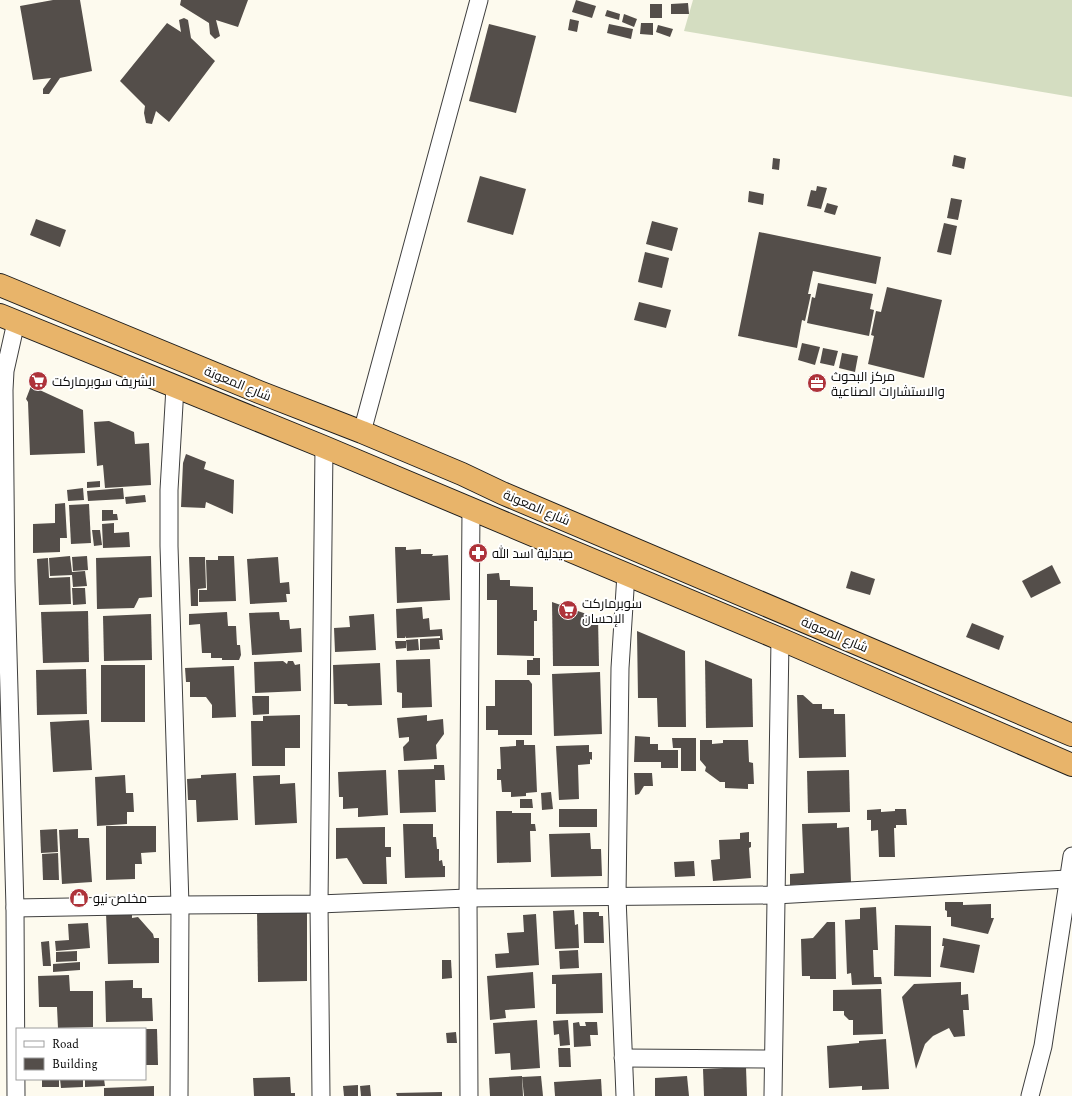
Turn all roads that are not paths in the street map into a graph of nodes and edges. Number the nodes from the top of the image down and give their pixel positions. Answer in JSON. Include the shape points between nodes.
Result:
{"nodes":[{"id":1,"x":479,"y":0,"type":"edge"},
{"id":2,"x":0,"y":285,"type":"edge"},
{"id":3,"x":8,"y":319,"type":"edge"},
{"id":4,"x":176,"y":387,"type":"junction"},
{"id":5,"x":362,"y":432,"type":"junction"},
{"id":6,"x":324,"y":447,"type":"junction"},
{"id":7,"x":471,"y":510,"type":"junction"},
{"id":8,"x":626,"y":574,"type":"junction"},
{"id":9,"x":3,"y":582,"type":"edge"},
{"id":10,"x":780,"y":639,"type":"junction"},
{"id":11,"x":1072,"y":735,"type":"edge"},
{"id":12,"x":1072,"y":765,"type":"edge"},
{"id":13,"x":1072,"y":856,"type":"edge"},
{"id":14,"x":1068,"y":879,"type":"junction"},
{"id":15,"x":775,"y":895,"type":"junction"},
{"id":16,"x":617,"y":897,"type":"junction"},
{"id":17,"x":468,"y":898,"type":"junction"},
{"id":18,"x":180,"y":904,"type":"junction"},
{"id":19,"x":319,"y":904,"type":"junction"},
{"id":20,"x":15,"y":908,"type":"junction"},
{"id":21,"x":624,"y":1058,"type":"junction"},
{"id":22,"x":773,"y":1059,"type":"junction"},
{"id":23,"x":16,"y":1096,"type":"edge"},
{"id":24,"x":179,"y":1096,"type":"edge"},
{"id":25,"x":321,"y":1096,"type":"edge"},
{"id":26,"x":469,"y":1096,"type":"edge"},
{"id":27,"x":625,"y":1096,"type":"edge"},
{"id":28,"x":773,"y":1096,"type":"edge"},
{"id":29,"x":1030,"y":1096,"type":"edge"}],
"edges":[{"from":1,"to":5,"type":"street"},
{"from":2,"to":5,"type":"highway","name":"شارع المعونة"},
{"from":3,"to":4,"type":"highway","name":"شارع المعونة"},
{"from":3,"to":9,"type":"street","via":[[4,390]]},
{"from":4,"to":6,"type":"highway","name":"شارع المعونة"},
{"from":4,"to":18,"type":"street","via":[[169,546]]},
{"from":5,"to":11,"type":"highway","name":"شارع المعونة"},
{"from":6,"to":7,"type":"highway","name":"شارع المعونة"},
{"from":6,"to":19,"type":"street"},
{"from":7,"to":8,"type":"highway","name":"شارع المعونة"},
{"from":7,"to":17,"type":"street"},
{"from":8,"to":10,"type":"highway","name":"شارع المعونة"},
{"from":8,"to":16,"type":"street","via":[[620,668]]},
{"from":9,"to":20,"type":"street"},
{"from":10,"to":12,"type":"highway","name":"شارع المعونة"},
{"from":10,"to":15,"type":"street"},
{"from":13,"to":14,"type":"street"},
{"from":14,"to":15,"type":"street"},
{"from":14,"to":29,"type":"street","via":[[1043,1046]]},
{"from":15,"to":16,"type":"street"},
{"from":15,"to":22,"type":"street"},
{"from":16,"to":17,"type":"street"},
{"from":16,"to":21,"type":"street"},
{"from":17,"to":19,"type":"street"},
{"from":17,"to":26,"type":"street"},
{"from":18,"to":19,"type":"street"},
{"from":18,"to":20,"type":"street"},
{"from":18,"to":24,"type":"street"},
{"from":19,"to":25,"type":"street"},
{"from":20,"to":23,"type":"street"},
{"from":21,"to":22,"type":"street"},
{"from":21,"to":27,"type":"street"},
{"from":22,"to":28,"type":"street"}]}
